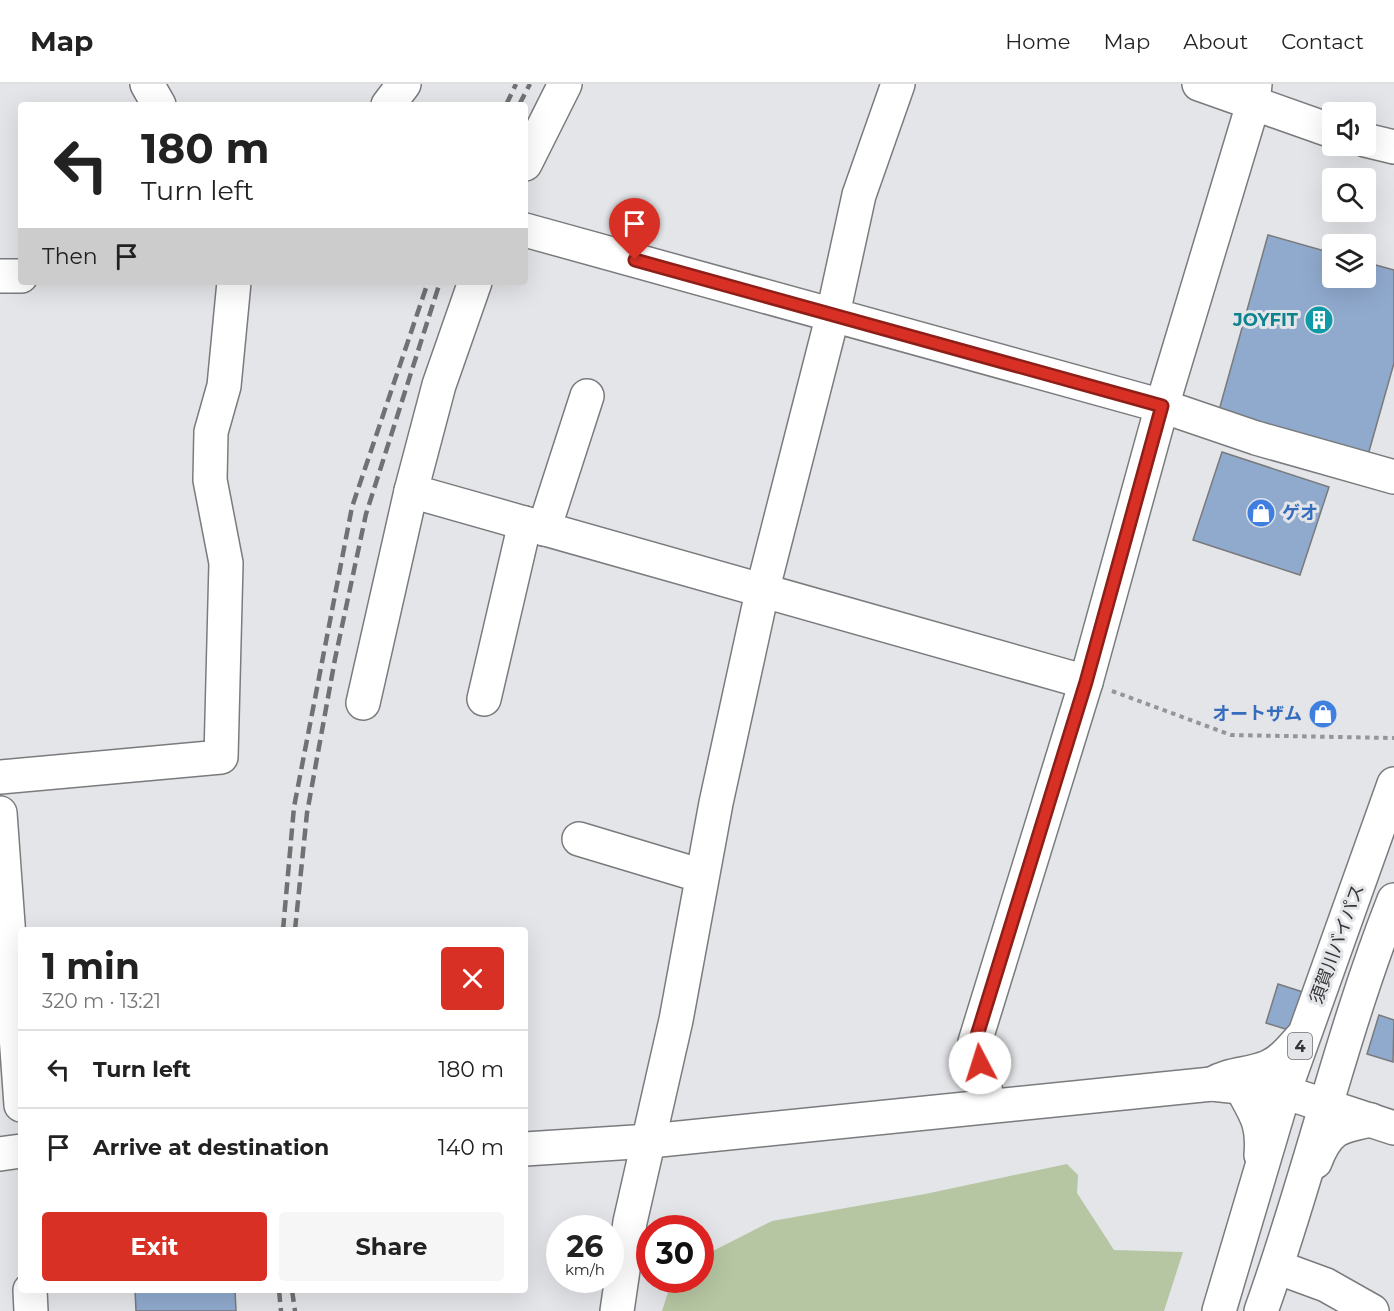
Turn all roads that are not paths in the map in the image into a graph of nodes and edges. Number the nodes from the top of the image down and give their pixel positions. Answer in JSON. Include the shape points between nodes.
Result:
{"nodes":[{"id":1,"x":147,"y":84,"type":"edge"},
{"id":2,"x":404,"y":84,"type":"edge"},
{"id":3,"x":565,"y":84,"type":"edge"},
{"id":4,"x":898,"y":84,"type":"edge"},
{"id":5,"x":1199,"y":84,"type":"edge"},
{"id":6,"x":1254,"y":94,"type":"edge"},
{"id":7,"x":157,"y":102,"type":"edge"},
{"id":8,"x":390,"y":102,"type":"edge"},
{"id":9,"x":1322,"y":126,"type":"edge"},
{"id":10,"x":1376,"y":143,"type":"edge"},
{"id":11,"x":1394,"y":147,"type":"edge"},
{"id":12,"x":528,"y":158,"type":"edge"},
{"id":13,"x":528,"y":231,"type":"edge"},
{"id":14,"x":0,"y":276,"type":"edge"},
{"id":15,"x":18,"y":276,"type":"edge"},
{"id":16,"x":234,"y":285,"type":"edge"},
{"id":17,"x":474,"y":285,"type":"edge"},
{"id":18,"x":833,"y":314,"type":"junction"},
{"id":19,"x":587,"y":396,"type":"dead end"},
{"id":20,"x":1162,"y":406,"type":"junction"},
{"id":21,"x":1394,"y":477,"type":"edge"},
{"id":22,"x":411,"y":490,"type":"junction"},
{"id":23,"x":534,"y":526,"type":"junction"},
{"id":24,"x":762,"y":592,"type":"junction"},
{"id":25,"x":1086,"y":682,"type":"junction"},
{"id":26,"x":484,"y":699,"type":"dead end"},
{"id":27,"x":363,"y":703,"type":"dead end"},
{"id":28,"x":0,"y":777,"type":"edge"},
{"id":29,"x":1394,"y":784,"type":"edge"},
{"id":30,"x":0,"y":813,"type":"edge"},
{"id":31,"x":579,"y":839,"type":"dead end"},
{"id":32,"x":702,"y":876,"type":"junction"},
{"id":33,"x":1394,"y":900,"type":"edge"},
{"id":34,"x":1371,"y":958,"type":"junction"},
{"id":35,"x":1304,"y":1035,"type":"junction"},
{"id":36,"x":18,"y":1063,"type":"edge"},
{"id":37,"x":1335,"y":1072,"type":"junction"},
{"id":38,"x":1226,"y":1086,"type":"junction"},
{"id":39,"x":1305,"y":1098,"type":"junction"},
{"id":40,"x":989,"y":1106,"type":"junction"},
{"id":41,"x":1374,"y":1121,"type":"edge"},
{"id":42,"x":650,"y":1141,"type":"junction"},
{"id":43,"x":528,"y":1149,"type":"edge"},
{"id":44,"x":18,"y":1152,"type":"edge"},
{"id":45,"x":0,"y":1154,"type":"edge"},
{"id":46,"x":1260,"y":1174,"type":"junction"},
{"id":47,"x":1292,"y":1217,"type":"junction"},
{"id":48,"x":1277,"y":1267,"type":"junction"},
{"id":49,"x":1232,"y":1268,"type":"junction"},
{"id":50,"x":30,"y":1293,"type":"edge"},
{"id":51,"x":31,"y":1311,"type":"edge"},
{"id":52,"x":618,"y":1311,"type":"edge"},
{"id":53,"x":1219,"y":1311,"type":"edge"},
{"id":54,"x":1261,"y":1311,"type":"edge"},
{"id":55,"x":1372,"y":1311,"type":"edge"}],
"edges":[{"from":1,"to":7,"type":"main road"},
{"from":2,"to":8,"type":"main road"},
{"from":3,"to":12,"type":"main road"},
{"from":4,"to":18,"type":"main road","via":[[859,195]]},
{"from":5,"to":6,"type":"main road"},
{"from":6,"to":9,"type":"main road"},
{"from":6,"to":20,"type":"main road"},
{"from":10,"to":11,"type":"main road"},
{"from":13,"to":18,"type":"main road"},
{"from":14,"to":15,"type":"main road"},
{"from":16,"to":28,"type":"main road","via":[[224,386],[211,432],[210,480],[226,563],[221,757]]},
{"from":17,"to":22,"type":"main road","via":[[439,385]]},
{"from":18,"to":20,"type":"main road"},
{"from":18,"to":24,"type":"main road"},
{"from":19,"to":23,"type":"main road"},
{"from":20,"to":21,"type":"main road","via":[[1256,438]]},
{"from":20,"to":25,"type":"main road"},
{"from":22,"to":23,"type":"main road"},
{"from":22,"to":27,"type":"main road"},
{"from":23,"to":24,"type":"main road"},
{"from":23,"to":26,"type":"main road"},
{"from":24,"to":25,"type":"main road"},
{"from":24,"to":32,"type":"main road"},
{"from":25,"to":40,"type":"main road","via":[[975,1042]]},
{"from":29,"to":35,"type":"main road","name":"須賀川バイパス","number":"4"},
{"from":30,"to":36,"type":"main road"},
{"from":31,"to":32,"type":"main road"},
{"from":32,"to":42,"type":"main road"},
{"from":33,"to":34,"type":"main road","name":"須賀川バイパス","number":"4"},
{"from":34,"to":37,"type":"main road","name":"須賀川バイパス","number":"4"},
{"from":34,"to":39,"type":"main road","via":[[1346,985]]},
{"from":35,"to":38,"type":"main road","via":[[1270,1066],[1225,1076]]},
{"from":35,"to":39,"type":"main road","name":"須賀川バイパス","number":"4"},
{"from":37,"to":39,"type":"main road","name":"須賀川バイパス","number":"4"},
{"from":37,"to":41,"type":"main road","via":[[1337,1097]]},
{"from":38,"to":39,"type":"main road"},
{"from":38,"to":40,"type":"main road"},
{"from":38,"to":46,"type":"main road","via":[[1257,1114],[1262,1130]]},
{"from":39,"to":41,"type":"main road"},
{"from":39,"to":46,"type":"main road","name":"須賀川バイパス","number":"4"},
{"from":39,"to":47,"type":"main road","name":"須賀川バイパス","number":"4"},
{"from":39,"to":49,"type":"main road","via":[[1269,1215]]},
{"from":40,"to":42,"type":"main road"},
{"from":41,"to":47,"type":"main road","via":[[1347,1125],[1323,1142]]},
{"from":42,"to":43,"type":"main road"},
{"from":42,"to":52,"type":"main road","via":[[630,1222]]},
{"from":44,"to":45,"type":"main road"},
{"from":46,"to":49,"type":"main road","name":"須賀川バイパス","number":"4"},
{"from":47,"to":48,"type":"main road","name":"須賀川バイパス","number":"4"},
{"from":48,"to":54,"type":"main road","name":"須賀川バイパス","number":"4"},
{"from":48,"to":55,"type":"main road","via":[[1326,1285]]},
{"from":49,"to":53,"type":"main road","name":"須賀川バイパス","number":"4"},
{"from":50,"to":51,"type":"main road"}]}
